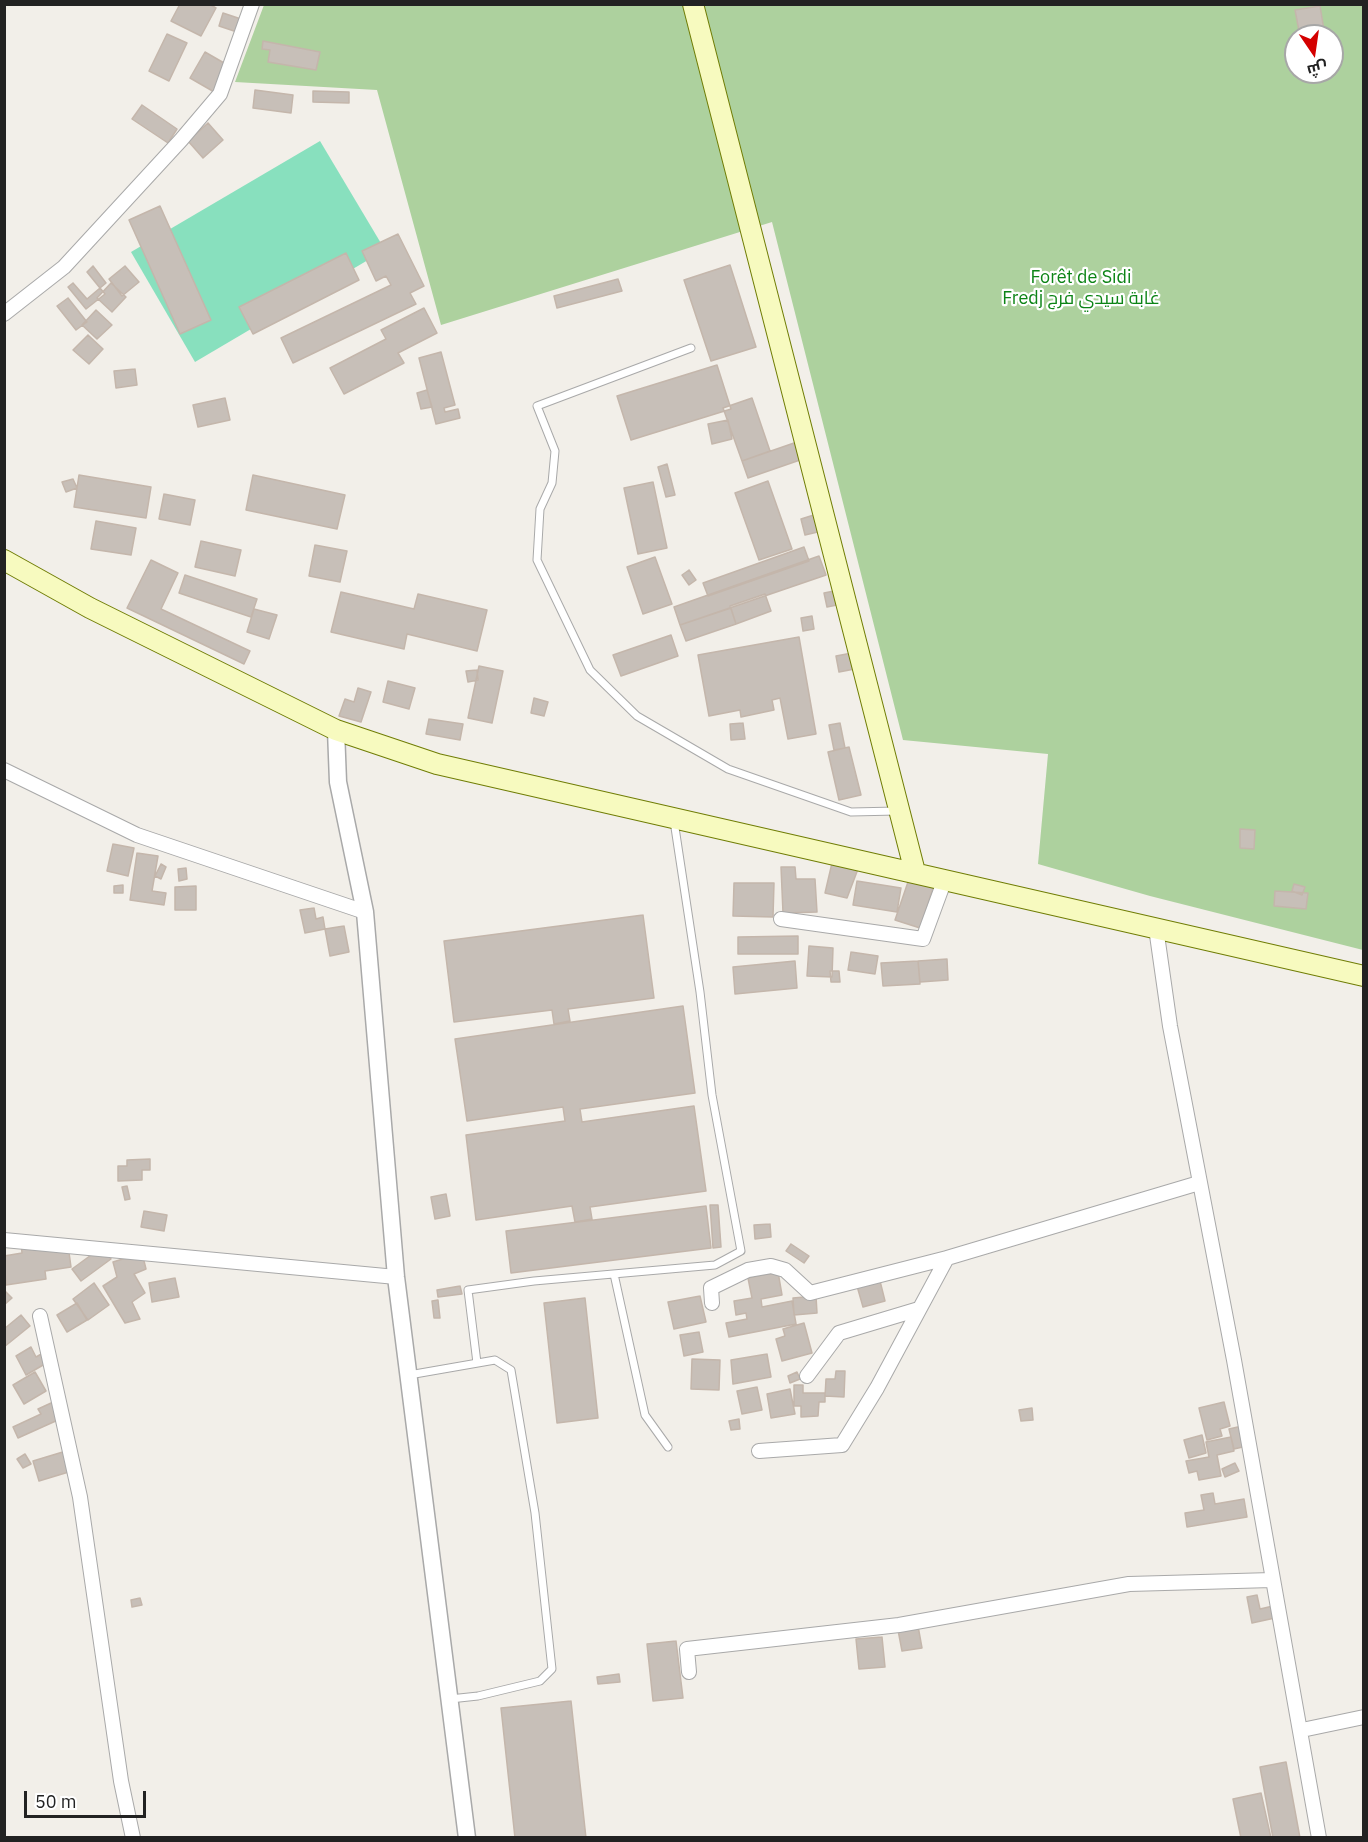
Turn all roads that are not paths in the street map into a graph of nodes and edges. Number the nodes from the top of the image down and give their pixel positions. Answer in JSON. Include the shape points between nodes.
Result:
{"nodes":[{"id":1,"x":252,"y":4,"type":"edge"},
{"id":2,"x":693,"y":4,"type":"edge"},
{"id":3,"x":4,"y":314,"type":"edge"},
{"id":4,"x":691,"y":348,"type":"dead end"},
{"id":5,"x":4,"y":560,"type":"edge"},
{"id":6,"x":336,"y":730,"type":"junction"},
{"id":7,"x":4,"y":770,"type":"edge"},
{"id":8,"x":900,"y":811,"type":"junction"},
{"id":9,"x":673,"y":818,"type":"junction"},
{"id":10,"x":915,"y":872,"type":"junction"},
{"id":11,"x":945,"y":879,"type":"junction"},
{"id":12,"x":364,"y":912,"type":"junction"},
{"id":13,"x":782,"y":919,"type":"dead end"},
{"id":14,"x":1156,"y":928,"type":"junction"},
{"id":15,"x":1364,"y":976,"type":"edge"},
{"id":16,"x":1199,"y":1183,"type":"junction"},
{"id":17,"x":4,"y":1240,"type":"edge"},
{"id":18,"x":947,"y":1258,"type":"junction"},
{"id":19,"x":614,"y":1274,"type":"junction"},
{"id":20,"x":396,"y":1277,"type":"junction"},
{"id":21,"x":712,"y":1303,"type":"dead end"},
{"id":22,"x":919,"y":1309,"type":"junction"},
{"id":23,"x":40,"y":1316,"type":"dead end"},
{"id":24,"x":477,"y":1363,"type":"junction"},
{"id":25,"x":409,"y":1375,"type":"junction"},
{"id":26,"x":807,"y":1376,"type":"dead end"},
{"id":27,"x":668,"y":1447,"type":"dead end"},
{"id":28,"x":759,"y":1451,"type":"dead end"},
{"id":29,"x":1272,"y":1580,"type":"junction"},
{"id":30,"x":689,"y":1672,"type":"dead end"},
{"id":31,"x":449,"y":1699,"type":"junction"},
{"id":32,"x":1364,"y":1717,"type":"edge"},
{"id":33,"x":1302,"y":1730,"type":"junction"},
{"id":34,"x":133,"y":1838,"type":"edge"},
{"id":35,"x":467,"y":1838,"type":"edge"},
{"id":36,"x":1319,"y":1838,"type":"edge"}],
"edges":[{"from":1,"to":3,"type":"street","via":[[220,94],[64,267]]},
{"from":2,"to":8,"type":"main road"},
{"from":4,"to":8,"type":"lane","via":[[537,406],[555,451],[552,483],[540,509],[537,560],[590,670],[637,716],[728,769],[851,812]]},
{"from":5,"to":6,"type":"main road","via":[[90,608]]},
{"from":6,"to":9,"type":"main road","via":[[437,764]]},
{"from":6,"to":12,"type":"street","via":[[338,782]]},
{"from":7,"to":12,"type":"street","via":[[137,835]]},
{"from":8,"to":10,"type":"main road"},
{"from":9,"to":10,"type":"main road"},
{"from":9,"to":19,"type":"lane","via":[[712,1095],[741,1251],[715,1265]]},
{"from":10,"to":11,"type":"main road"},
{"from":11,"to":13,"type":"street","via":[[923,939]]},
{"from":11,"to":14,"type":"main road"},
{"from":12,"to":20,"type":"street"},
{"from":14,"to":15,"type":"main road"},
{"from":14,"to":16,"type":"street"},
{"from":16,"to":18,"type":"street"},
{"from":16,"to":29,"type":"street"},
{"from":17,"to":20,"type":"street"},
{"from":18,"to":21,"type":"street","via":[[810,1293],[785,1270],[771,1266],[748,1270],[711,1288]]},
{"from":18,"to":22,"type":"street"},
{"from":19,"to":24,"type":"lane","via":[[468,1290]]},
{"from":19,"to":27,"type":"lane","via":[[645,1415]]},
{"from":20,"to":25,"type":"street"},
{"from":22,"to":26,"type":"street","via":[[839,1333]]},
{"from":22,"to":28,"type":"street","via":[[842,1445]]},
{"from":23,"to":34,"type":"street","via":[[80,1497],[121,1781]]},
{"from":24,"to":25,"type":"lane"},
{"from":24,"to":31,"type":"lane","via":[[495,1359],[511,1370],[535,1513],[552,1669],[540,1681]]},
{"from":25,"to":31,"type":"street"},
{"from":29,"to":30,"type":"street","via":[[1129,1584],[899,1625],[687,1649]]},
{"from":29,"to":33,"type":"street"},
{"from":31,"to":35,"type":"street"},
{"from":32,"to":33,"type":"street"},
{"from":33,"to":36,"type":"street"}]}
